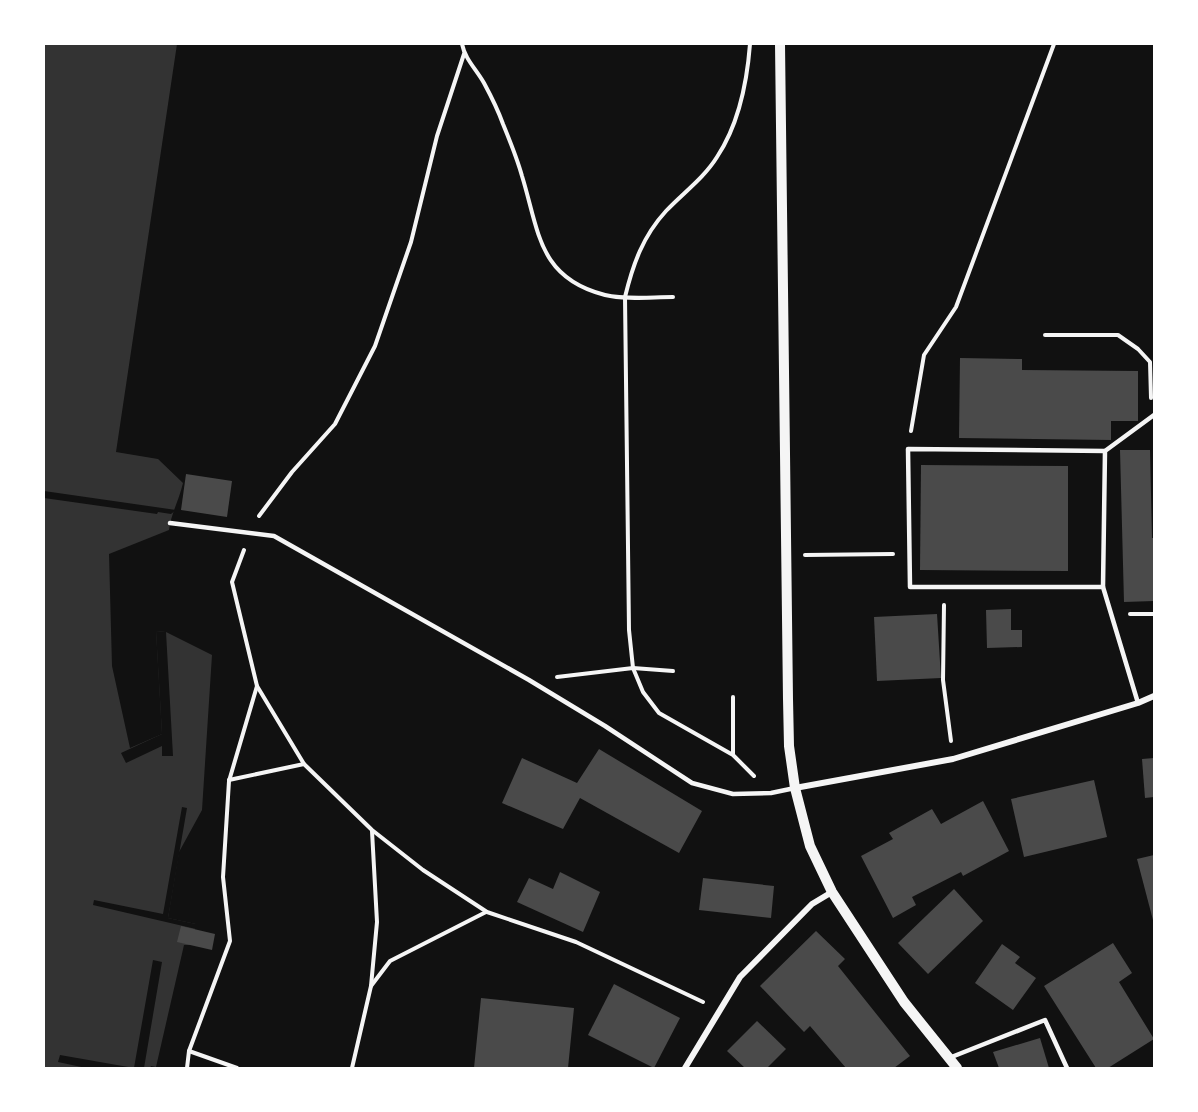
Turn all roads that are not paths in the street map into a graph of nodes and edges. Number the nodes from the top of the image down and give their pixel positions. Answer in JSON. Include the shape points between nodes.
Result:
{"nodes":[{"id":1,"x":780,"y":44,"type":"edge"},
{"id":2,"x":1154,"y":416,"type":"edge"},
{"id":3,"x":1105,"y":451,"type":"junction"},
{"id":4,"x":170,"y":523,"type":"dead end"},
{"id":5,"x":1103,"y":587,"type":"junction"},
{"id":6,"x":1155,"y":696,"type":"edge"},
{"id":7,"x":1138,"y":704,"type":"junction"},
{"id":8,"x":795,"y":788,"type":"junction"},
{"id":9,"x":832,"y":892,"type":"junction"},
{"id":10,"x":949,"y":1058,"type":"junction"},
{"id":11,"x":685,"y":1068,"type":"edge"},
{"id":12,"x":957,"y":1068,"type":"edge"},
{"id":13,"x":1067,"y":1068,"type":"edge"}],
"edges":[{"from":1,"to":8,"type":"street","via":[[789,746]]},
{"from":2,"to":3,"type":"lane"},
{"from":3,"to":5,"type":"lane"},
{"from":3,"to":5,"type":"lane","via":[[908,449],[910,587]]},
{"from":4,"to":8,"type":"lane","via":[[274,536],[530,680],[692,783],[733,794]]},
{"from":5,"to":7,"type":"lane"},
{"from":6,"to":7,"type":"street"},
{"from":7,"to":8,"type":"street","via":[[953,759]]},
{"from":8,"to":9,"type":"street","via":[[810,846]]},
{"from":9,"to":10,"type":"street","via":[[904,1002]]},
{"from":9,"to":11,"type":"street","via":[[812,904],[740,977]]},
{"from":10,"to":12,"type":"street"},
{"from":10,"to":13,"type":"lane","via":[[1046,1020]]}]}
